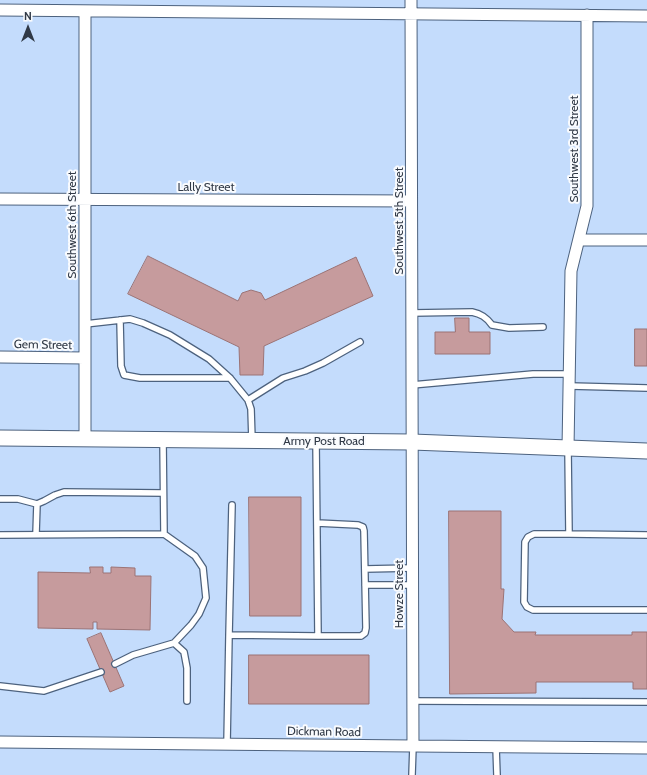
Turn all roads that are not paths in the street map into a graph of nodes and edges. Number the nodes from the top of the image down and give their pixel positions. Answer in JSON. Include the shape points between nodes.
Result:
{"nodes":[{"id":1,"x":411,"y":0,"type":"edge"},
{"id":2,"x":0,"y":10,"type":"edge"},
{"id":3,"x":85,"y":11,"type":"junction"},
{"id":4,"x":411,"y":14,"type":"junction"},
{"id":5,"x":587,"y":15,"type":"junction"},
{"id":6,"x":647,"y":16,"type":"edge"},
{"id":7,"x":0,"y":199,"type":"edge"},
{"id":8,"x":85,"y":200,"type":"junction"},
{"id":9,"x":412,"y":201,"type":"junction"},
{"id":10,"x":579,"y":240,"type":"junction"},
{"id":11,"x":647,"y":240,"type":"edge"},
{"id":12,"x":412,"y":313,"type":"junction"},
{"id":13,"x":120,"y":320,"type":"junction"},
{"id":14,"x":85,"y":324,"type":"junction"},
{"id":15,"x":543,"y":327,"type":"dead end"},
{"id":16,"x":360,"y":342,"type":"dead end"},
{"id":17,"x":0,"y":357,"type":"edge"},
{"id":18,"x":85,"y":358,"type":"junction"},
{"id":19,"x":570,"y":374,"type":"junction"},
{"id":20,"x":230,"y":378,"type":"junction"},
{"id":21,"x":412,"y":385,"type":"junction"},
{"id":22,"x":570,"y":386,"type":"junction"},
{"id":23,"x":647,"y":388,"type":"edge"},
{"id":24,"x":248,"y":400,"type":"junction"},
{"id":25,"x":0,"y":438,"type":"edge"},
{"id":26,"x":85,"y":439,"type":"junction"},
{"id":27,"x":163,"y":440,"type":"junction"},
{"id":28,"x":252,"y":441,"type":"junction"},
{"id":29,"x":316,"y":441,"type":"junction"},
{"id":30,"x":412,"y":442,"type":"junction"},
{"id":31,"x":568,"y":448,"type":"junction"},
{"id":32,"x":647,"y":451,"type":"edge"},
{"id":33,"x":163,"y":493,"type":"junction"},
{"id":34,"x":0,"y":499,"type":"edge"},
{"id":35,"x":37,"y":504,"type":"junction"},
{"id":36,"x":232,"y":504,"type":"dead end"},
{"id":37,"x":317,"y":524,"type":"junction"},
{"id":38,"x":36,"y":534,"type":"junction"},
{"id":39,"x":164,"y":534,"type":"junction"},
{"id":40,"x":569,"y":534,"type":"junction"},
{"id":41,"x":647,"y":535,"type":"edge"},
{"id":42,"x":0,"y":536,"type":"edge"},
{"id":43,"x":412,"y":568,"type":"junction"},
{"id":44,"x":365,"y":569,"type":"junction"},
{"id":45,"x":365,"y":585,"type":"junction"},
{"id":46,"x":412,"y":585,"type":"junction"},
{"id":47,"x":647,"y":610,"type":"edge"},
{"id":48,"x":229,"y":635,"type":"junction"},
{"id":49,"x":318,"y":636,"type":"junction"},
{"id":50,"x":174,"y":642,"type":"junction"},
{"id":51,"x":115,"y":664,"type":"dead end"},
{"id":52,"x":101,"y":672,"type":"dead end"},
{"id":53,"x":0,"y":686,"type":"edge"},
{"id":54,"x":186,"y":701,"type":"dead end"},
{"id":55,"x":413,"y":701,"type":"junction"},
{"id":56,"x":647,"y":702,"type":"edge"},
{"id":57,"x":0,"y":742,"type":"edge"},
{"id":58,"x":226,"y":744,"type":"junction"},
{"id":59,"x":413,"y":746,"type":"junction"},
{"id":60,"x":496,"y":747,"type":"junction"},
{"id":61,"x":647,"y":748,"type":"edge"},
{"id":62,"x":412,"y":775,"type":"edge"},
{"id":63,"x":497,"y":775,"type":"edge"}],
"edges":[{"from":1,"to":4,"type":"street","name":"Southwest 5th Street"},
{"from":2,"to":3,"type":"street"},
{"from":3,"to":4,"type":"street"},
{"from":3,"to":8,"type":"street","name":"Southwest 6th Street"},
{"from":4,"to":5,"type":"street"},
{"from":4,"to":9,"type":"street","name":"Southwest 5th Street"},
{"from":5,"to":6,"type":"street"},
{"from":5,"to":10,"type":"street","name":"Southwest 3rd Street","via":[[587,206]]},
{"from":7,"to":8,"type":"street","name":"Lally Street"},
{"from":8,"to":9,"type":"street","name":"Lally Street"},
{"from":8,"to":14,"type":"street","name":"Southwest 6th Street"},
{"from":9,"to":12,"type":"street","name":"Southwest 5th Street"},
{"from":10,"to":11,"type":"street"},
{"from":10,"to":19,"type":"street","name":"Southwest 3rd Street","via":[[571,271]]},
{"from":12,"to":15,"type":"lane","via":[[472,312],[487,318],[492,325],[509,328]]},
{"from":12,"to":21,"type":"street","name":"Southwest 5th Street"},
{"from":13,"to":14,"type":"lane"},
{"from":13,"to":20,"type":"lane","via":[[130,319],[170,335],[209,359]]},
{"from":13,"to":20,"type":"lane","via":[[121,366],[124,374],[140,378]]},
{"from":14,"to":18,"type":"street","name":"Southwest 6th Street"},
{"from":16,"to":24,"type":"lane","via":[[323,363],[283,378]]},
{"from":17,"to":18,"type":"street","name":"Gem Street"},
{"from":18,"to":26,"type":"street","name":"Southwest 6th Street"},
{"from":19,"to":21,"type":"lane","via":[[533,374]]},
{"from":19,"to":22,"type":"street","name":"Southwest 3rd Street"},
{"from":20,"to":24,"type":"lane"},
{"from":21,"to":30,"type":"street","name":"Southwest 5th Street"},
{"from":22,"to":23,"type":"lane"},
{"from":22,"to":31,"type":"street","name":"Southwest 3rd Street"},
{"from":24,"to":28,"type":"lane","via":[[251,409]]},
{"from":25,"to":26,"type":"main road","name":"Army Post Road"},
{"from":26,"to":27,"type":"main road","name":"Army Post Road"},
{"from":27,"to":28,"type":"main road","name":"Army Post Road"},
{"from":27,"to":33,"type":"lane"},
{"from":28,"to":29,"type":"main road","name":"Army Post Road"},
{"from":29,"to":30,"type":"main road","name":"Army Post Road"},
{"from":29,"to":37,"type":"lane"},
{"from":30,"to":31,"type":"main road","name":"Army Post Road"},
{"from":30,"to":43,"type":"street","name":"Howze Street"},
{"from":31,"to":32,"type":"main road","name":"Army Post Road"},
{"from":31,"to":40,"type":"lane"},
{"from":33,"to":35,"type":"lane","via":[[64,492]]},
{"from":33,"to":39,"type":"lane"},
{"from":34,"to":35,"type":"lane","via":[[18,499]]},
{"from":35,"to":38,"type":"lane"},
{"from":36,"to":48,"type":"lane"},
{"from":37,"to":44,"type":"lane","via":[[363,527]]},
{"from":37,"to":49,"type":"lane"},
{"from":38,"to":39,"type":"lane"},
{"from":38,"to":42,"type":"lane"},
{"from":39,"to":50,"type":"lane","via":[[195,556],[203,568],[205,582],[206,598],[199,614]]},
{"from":40,"to":41,"type":"lane"},
{"from":40,"to":47,"type":"lane","via":[[534,534],[525,542],[524,602],[527,607],[532,610]]},
{"from":43,"to":44,"type":"lane"},
{"from":43,"to":46,"type":"street","name":"Howze Street"},
{"from":44,"to":45,"type":"lane"},
{"from":45,"to":46,"type":"lane"},
{"from":45,"to":49,"type":"lane","via":[[365,633],[361,636]]},
{"from":46,"to":55,"type":"street","name":"Howze Street"},
{"from":48,"to":49,"type":"lane"},
{"from":48,"to":58,"type":"lane"},
{"from":50,"to":51,"type":"lane","via":[[132,655]]},
{"from":50,"to":54,"type":"lane","via":[[184,652],[187,668]]},
{"from":52,"to":53,"type":"lane","via":[[44,691]]},
{"from":55,"to":56,"type":"lane"},
{"from":55,"to":59,"type":"street","name":"Howze Street"},
{"from":57,"to":58,"type":"street","name":"Dickman Road"},
{"from":58,"to":59,"type":"street","name":"Dickman Road"},
{"from":59,"to":60,"type":"street","name":"Dickman Road"},
{"from":59,"to":62,"type":"lane"},
{"from":60,"to":61,"type":"street","name":"Dickman Road"},
{"from":60,"to":63,"type":"lane"}]}
